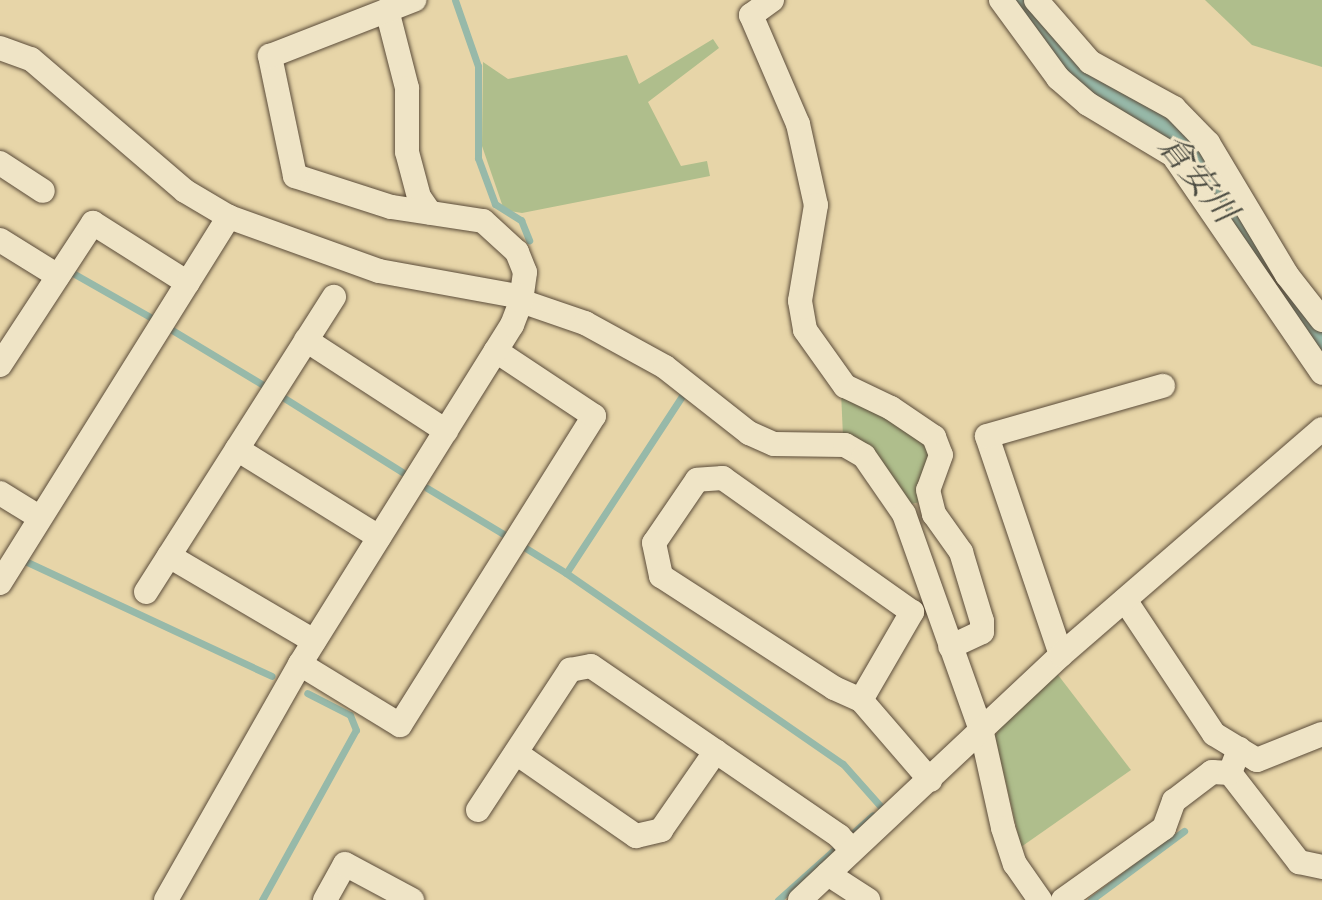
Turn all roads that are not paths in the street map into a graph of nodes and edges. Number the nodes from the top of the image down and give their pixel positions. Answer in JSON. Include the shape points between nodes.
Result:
{"nodes":[{"id":1,"x":414,"y":0,"type":"edge"},
{"id":2,"x":772,"y":0,"type":"edge"},
{"id":3,"x":1001,"y":0,"type":"edge"},
{"id":4,"x":1036,"y":0,"type":"edge"},
{"id":5,"x":387,"y":10,"type":"junction"},
{"id":6,"x":0,"y":48,"type":"edge"},
{"id":7,"x":0,"y":163,"type":"edge"},
{"id":8,"x":43,"y":191,"type":"dead end"},
{"id":9,"x":430,"y":213,"type":"junction"},
{"id":10,"x":229,"y":217,"type":"junction"},
{"id":11,"x":0,"y":240,"type":"edge"},
{"id":12,"x":58,"y":276,"type":"junction"},
{"id":13,"x":188,"y":283,"type":"junction"},
{"id":14,"x":334,"y":297,"type":"dead end"},
{"id":15,"x":521,"y":299,"type":"junction"},
{"id":16,"x":1322,"y":320,"type":"edge"},
{"id":17,"x":306,"y":340,"type":"junction"},
{"id":18,"x":496,"y":351,"type":"junction"},
{"id":19,"x":0,"y":365,"type":"edge"},
{"id":20,"x":1322,"y":373,"type":"edge"},
{"id":21,"x":1163,"y":386,"type":"dead end"},
{"id":22,"x":1322,"y":429,"type":"edge"},
{"id":23,"x":446,"y":431,"type":"junction"},
{"id":24,"x":237,"y":449,"type":"junction"},
{"id":25,"x":0,"y":493,"type":"edge"},
{"id":26,"x":39,"y":517,"type":"junction"},
{"id":27,"x":379,"y":537,"type":"junction"},
{"id":28,"x":169,"y":556,"type":"junction"},
{"id":29,"x":928,"y":581,"type":"junction"},
{"id":30,"x":0,"y":583,"type":"edge"},
{"id":31,"x":146,"y":592,"type":"dead end"},
{"id":32,"x":1125,"y":600,"type":"junction"},
{"id":33,"x":912,"y":612,"type":"junction"},
{"id":34,"x":314,"y":641,"type":"junction"},
{"id":35,"x":950,"y":647,"type":"junction"},
{"id":36,"x":1061,"y":655,"type":"junction"},
{"id":37,"x":300,"y":664,"type":"junction"},
{"id":38,"x":861,"y":700,"type":"junction"},
{"id":39,"x":982,"y":733,"type":"junction"},
{"id":40,"x":1322,"y":734,"type":"edge"},
{"id":41,"x":1239,"y":749,"type":"junction"},
{"id":42,"x":716,"y":751,"type":"junction"},
{"id":43,"x":516,"y":753,"type":"junction"},
{"id":44,"x":924,"y":773,"type":"junction"},
{"id":45,"x":1230,"y":773,"type":"junction"},
{"id":46,"x":478,"y":810,"type":"dead end"},
{"id":47,"x":846,"y":843,"type":"junction"},
{"id":48,"x":1322,"y":867,"type":"edge"},
{"id":49,"x":828,"y":874,"type":"junction"},
{"id":50,"x":166,"y":900,"type":"edge"},
{"id":51,"x":325,"y":900,"type":"edge"},
{"id":52,"x":412,"y":900,"type":"edge"},
{"id":53,"x":800,"y":900,"type":"edge"},
{"id":54,"x":868,"y":900,"type":"edge"},
{"id":55,"x":1040,"y":900,"type":"edge"},
{"id":56,"x":1063,"y":900,"type":"edge"}],
"edges":[{"from":1,"to":5,"type":"street"},
{"from":2,"to":35,"type":"street","via":[[751,15],[798,124],[816,205],[800,301],[805,330],[845,386],[934,437],[941,455],[928,490],[934,514],[961,552],[982,621],[982,632]]},
{"from":3,"to":20,"type":"street","via":[[1058,78],[1088,104],[1173,155]]},
{"from":4,"to":16,"type":"street","via":[[1090,62],[1174,108],[1208,143],[1287,275]]},
{"from":5,"to":9,"type":"street","via":[[407,88],[407,152],[419,197]]},
{"from":5,"to":9,"type":"street","via":[[270,56],[295,176],[391,207]]},
{"from":6,"to":10,"type":"street","via":[[31,59],[185,191]]},
{"from":7,"to":8,"type":"street"},
{"from":9,"to":15,"type":"street","via":[[483,221],[517,252],[525,272]]},
{"from":10,"to":13,"type":"street"},
{"from":10,"to":15,"type":"street","via":[[379,271]]},
{"from":11,"to":12,"type":"street"},
{"from":12,"to":13,"type":"street","via":[[93,223]]},
{"from":12,"to":19,"type":"street"},
{"from":13,"to":26,"type":"street"},
{"from":14,"to":17,"type":"street"},
{"from":15,"to":18,"type":"street"},
{"from":15,"to":29,"type":"street","via":[[585,323],[665,367],[774,444],[845,445],[864,456],[900,504]]},
{"from":17,"to":23,"type":"street"},
{"from":17,"to":24,"type":"street"},
{"from":18,"to":23,"type":"street"},
{"from":18,"to":37,"type":"street","via":[[594,416],[400,725]]},
{"from":21,"to":36,"type":"street","via":[[987,436]]},
{"from":22,"to":32,"type":"street"},
{"from":23,"to":27,"type":"street"},
{"from":24,"to":27,"type":"street"},
{"from":24,"to":28,"type":"street"},
{"from":25,"to":26,"type":"street"},
{"from":26,"to":30,"type":"street"},
{"from":27,"to":34,"type":"street"},
{"from":28,"to":31,"type":"street"},
{"from":28,"to":34,"type":"street"},
{"from":29,"to":33,"type":"street"},
{"from":29,"to":35,"type":"street"},
{"from":32,"to":36,"type":"street"},
{"from":32,"to":41,"type":"street","via":[[1214,734]]},
{"from":33,"to":38,"type":"street"},
{"from":33,"to":38,"type":"street","via":[[723,478],[697,480],[654,543],[661,576],[834,688]]},
{"from":34,"to":37,"type":"street"},
{"from":35,"to":39,"type":"street"},
{"from":36,"to":39,"type":"street"},
{"from":37,"to":50,"type":"street"},
{"from":38,"to":44,"type":"street"},
{"from":39,"to":44,"type":"street"},
{"from":39,"to":55,"type":"street","via":[[1015,864]]},
{"from":40,"to":41,"type":"street","via":[[1257,760]]},
{"from":41,"to":45,"type":"street"},
{"from":42,"to":43,"type":"street","via":[[661,830],[636,836]]},
{"from":42,"to":43,"type":"street","via":[[591,666],[570,670]]},
{"from":42,"to":47,"type":"street"},
{"from":43,"to":46,"type":"street"},
{"from":44,"to":47,"type":"street"},
{"from":45,"to":48,"type":"street","via":[[1299,862]]},
{"from":45,"to":56,"type":"street","via":[[1212,772],[1174,801],[1164,828]]},
{"from":47,"to":49,"type":"street"},
{"from":49,"to":53,"type":"street"},
{"from":49,"to":54,"type":"street"},
{"from":51,"to":52,"type":"street","via":[[345,864]]}]}
